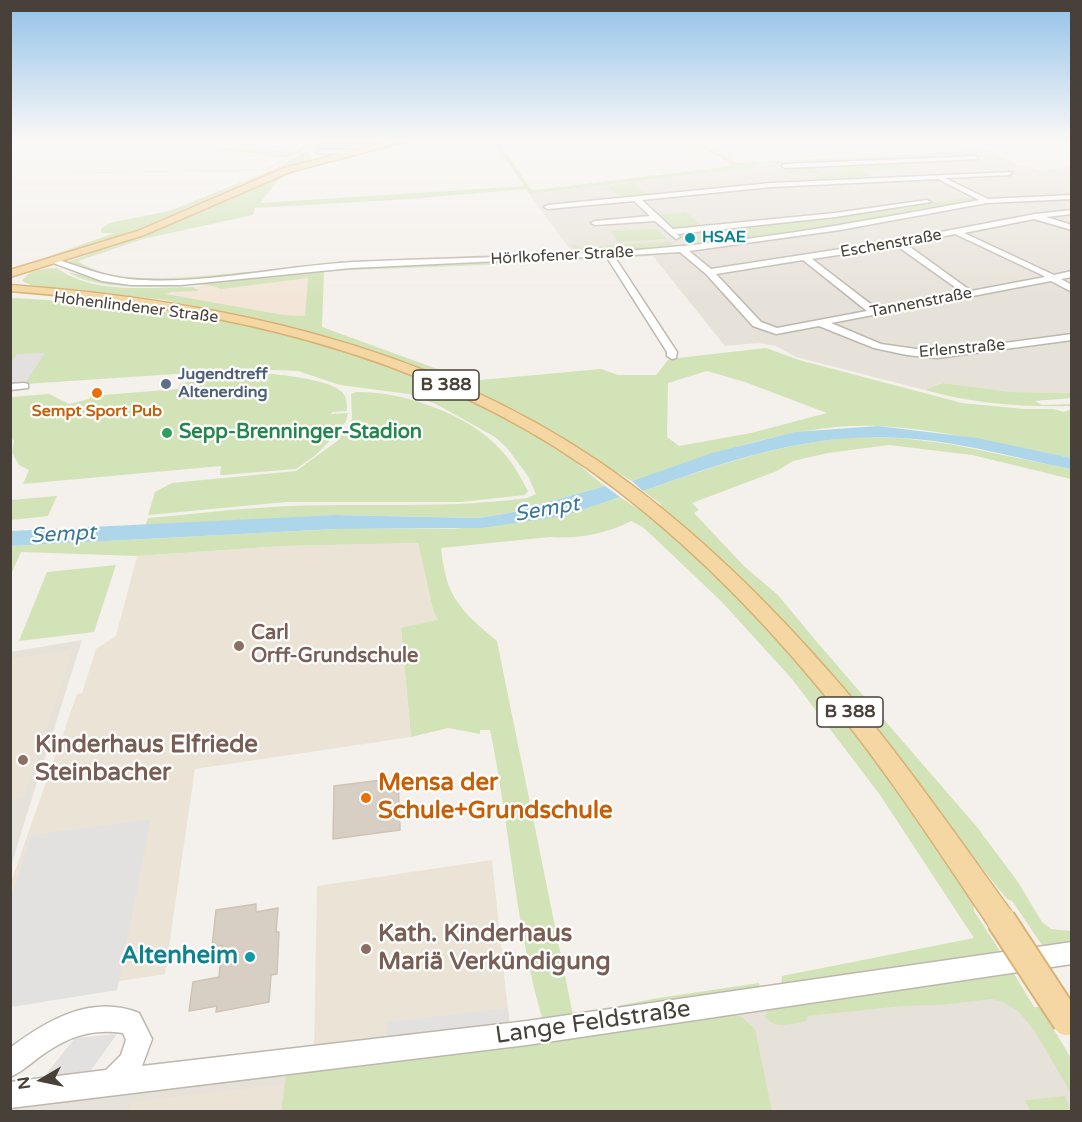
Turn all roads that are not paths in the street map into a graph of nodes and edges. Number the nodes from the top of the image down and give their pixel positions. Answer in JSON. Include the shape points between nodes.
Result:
{"nodes":[{"id":1,"x":231,"y":192,"type":"edge"},
{"id":2,"x":701,"y":192,"type":"edge"},
{"id":3,"x":969,"y":192,"type":"edge"},
{"id":4,"x":1066,"y":192,"type":"edge"},
{"id":5,"x":1071,"y":197,"type":"edge"},
{"id":6,"x":637,"y":199,"type":"junction"},
{"id":7,"x":983,"y":199,"type":"junction"},
{"id":8,"x":548,"y":207,"type":"dead end"},
{"id":9,"x":1071,"y":212,"type":"edge"},
{"id":10,"x":1035,"y":216,"type":"junction"},
{"id":11,"x":658,"y":218,"type":"junction"},
{"id":12,"x":595,"y":223,"type":"dead end"},
{"id":13,"x":1071,"y":228,"type":"edge"},
{"id":14,"x":671,"y":232,"type":"junction"},
{"id":15,"x":956,"y":232,"type":"junction"},
{"id":16,"x":899,"y":243,"type":"junction"},
{"id":17,"x":589,"y":245,"type":"dead end"},
{"id":18,"x":682,"y":246,"type":"junction"},
{"id":19,"x":608,"y":253,"type":"junction"},
{"id":20,"x":805,"y":258,"type":"junction"},
{"id":21,"x":48,"y":262,"type":"junction"},
{"id":22,"x":710,"y":272,"type":"junction"},
{"id":23,"x":1071,"y":273,"type":"edge"},
{"id":24,"x":14,"y":276,"type":"edge"},
{"id":25,"x":1053,"y":277,"type":"junction"},
{"id":26,"x":16,"y":288,"type":"edge"},
{"id":27,"x":1071,"y":288,"type":"edge"},
{"id":28,"x":970,"y":294,"type":"junction"},
{"id":29,"x":10,"y":296,"type":"edge"},
{"id":30,"x":875,"y":312,"type":"junction"},
{"id":31,"x":822,"y":323,"type":"junction"},
{"id":32,"x":260,"y":324,"type":"junction"},
{"id":33,"x":1071,"y":337,"type":"edge"},
{"id":34,"x":672,"y":356,"type":"dead end"},
{"id":35,"x":24,"y":386,"type":"dead end"},
{"id":36,"x":10,"y":387,"type":"edge"},
{"id":37,"x":1071,"y":953,"type":"edge"},
{"id":38,"x":1069,"y":1025,"type":"edge"},
{"id":39,"x":10,"y":1064,"type":"edge"},
{"id":40,"x":114,"y":1081,"type":"junction"},
{"id":41,"x":10,"y":1095,"type":"edge"}],
"edges":[{"from":1,"to":21,"type":"main road","via":[[141,232]]},
{"from":2,"to":6,"type":"street"},
{"from":3,"to":7,"type":"street"},
{"from":4,"to":7,"type":"street"},
{"from":5,"to":7,"type":"street","name":"Hörlkofener Straße"},
{"from":6,"to":8,"type":"street"},
{"from":6,"to":11,"type":"street"},
{"from":7,"to":14,"type":"street"},
{"from":7,"to":18,"type":"street","name":"Hörlkofener Straße","via":[[840,228]]},
{"from":9,"to":10,"type":"street","name":"Eschenstraße"},
{"from":10,"to":13,"type":"street"},
{"from":10,"to":15,"type":"street","name":"Eschenstraße"},
{"from":11,"to":12,"type":"street"},
{"from":11,"to":14,"type":"street"},
{"from":14,"to":18,"type":"street"},
{"from":15,"to":16,"type":"street","name":"Eschenstraße"},
{"from":15,"to":25,"type":"street"},
{"from":16,"to":20,"type":"street","name":"Eschenstraße"},
{"from":16,"to":28,"type":"street"},
{"from":17,"to":18,"type":"street"},
{"from":18,"to":19,"type":"street","name":"Hörlkofener Straße"},
{"from":18,"to":22,"type":"street"},
{"from":19,"to":21,"type":"street","name":"Hörlkofener Straße","via":[[351,265],[164,282],[102,278]]},
{"from":19,"to":34,"type":"street"},
{"from":20,"to":22,"type":"street","name":"Eschenstraße"},
{"from":20,"to":30,"type":"street"},
{"from":21,"to":24,"type":"main road"},
{"from":22,"to":31,"type":"street","name":"Tannenstraße","via":[[757,324],[770,330]]},
{"from":23,"to":25,"type":"street","name":"Tannenstraße"},
{"from":24,"to":26,"type":"main road"},
{"from":25,"to":27,"type":"street"},
{"from":25,"to":28,"type":"street","name":"Tannenstraße"},
{"from":26,"to":32,"type":"main road","number":"B 388","via":[[164,302]]},
{"from":28,"to":30,"type":"street","name":"Tannenstraße"},
{"from":29,"to":32,"type":"main road","name":"Hohenlindener Straße","number":"B 388","via":[[103,301]]},
{"from":30,"to":31,"type":"street","name":"Tannenstraße"},
{"from":31,"to":33,"type":"street","name":"Erlenstraße","via":[[873,345],[919,354]]},
{"from":32,"to":38,"type":"main road","number":"B 388","bridge":true,"via":[[403,367],[488,404],[615,481],[672,527],[757,608],[884,754],[1001,920]]},
{"from":35,"to":36,"type":"street"},
{"from":37,"to":40,"type":"street","name":"Lange Feldstraße","via":[[527,1033]]},
{"from":39,"to":40,"type":"street","via":[[59,1027],[87,1019],[116,1019],[130,1022],[139,1039],[131,1063]]},
{"from":40,"to":41,"type":"street","name":"Lange Feldstraße"}]}
